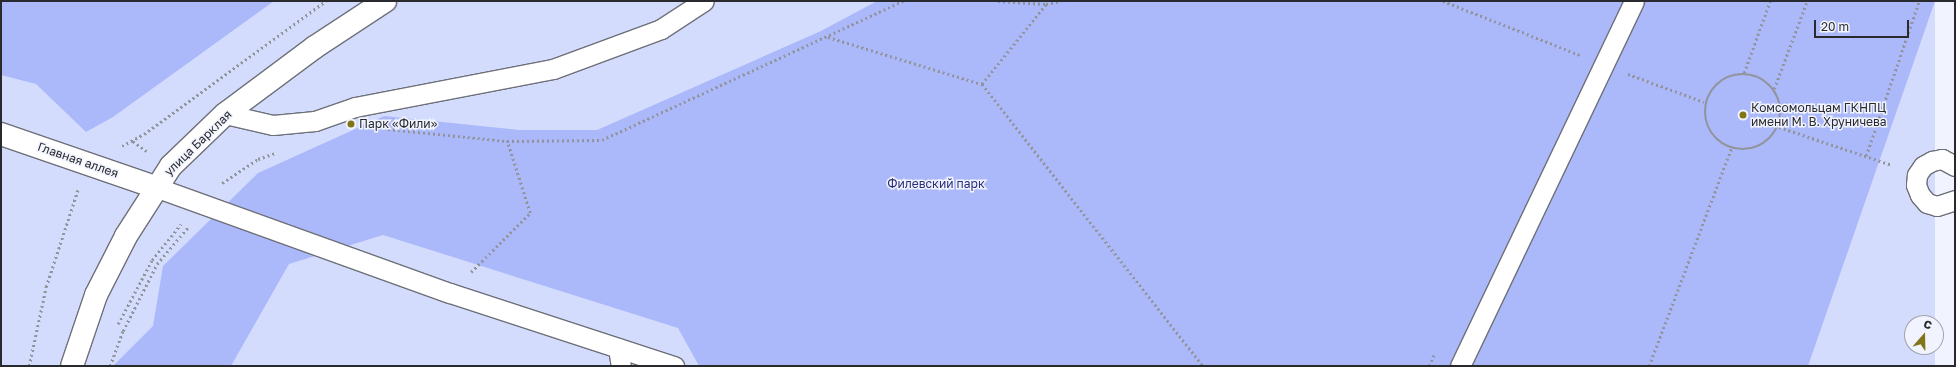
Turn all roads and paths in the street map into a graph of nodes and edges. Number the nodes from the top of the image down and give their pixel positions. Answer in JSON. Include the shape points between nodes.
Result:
{"nodes":[{"id":1,"x":326,"y":1,"type":"edge"},
{"id":2,"x":385,"y":1,"type":"edge"},
{"id":3,"x":704,"y":1,"type":"edge"},
{"id":4,"x":903,"y":1,"type":"edge"},
{"id":5,"x":998,"y":1,"type":"edge"},
{"id":6,"x":1061,"y":1,"type":"edge"},
{"id":7,"x":1443,"y":1,"type":"edge"},
{"id":8,"x":1634,"y":1,"type":"edge"},
{"id":9,"x":1770,"y":1,"type":"edge"},
{"id":10,"x":1807,"y":1,"type":"edge"},
{"id":11,"x":1919,"y":1,"type":"edge"},
{"id":12,"x":1046,"y":4,"type":"junction"},
{"id":13,"x":827,"y":36,"type":"junction"},
{"id":14,"x":1604,"y":65,"type":"junction"},
{"id":15,"x":1744,"y":73,"type":"junction"},
{"id":16,"x":982,"y":84,"type":"junction"},
{"id":17,"x":1774,"y":88,"type":"junction"},
{"id":18,"x":1704,"y":102,"type":"junction"},
{"id":19,"x":225,"y":114,"type":"junction"},
{"id":20,"x":1779,"y":127,"type":"junction"},
{"id":21,"x":384,"y":128,"type":"dead end"},
{"id":22,"x":1,"y":134,"type":"edge"},
{"id":23,"x":133,"y":141,"type":"dead end"},
{"id":24,"x":507,"y":141,"type":"junction"},
{"id":25,"x":1731,"y":149,"type":"junction"},
{"id":26,"x":1866,"y":156,"type":"junction"},
{"id":27,"x":87,"y":163,"type":"junction"},
{"id":28,"x":1955,"y":166,"type":"edge"},
{"id":29,"x":1917,"y":175,"type":"junction"},
{"id":30,"x":155,"y":187,"type":"junction"},
{"id":31,"x":1955,"y":200,"type":"edge"},
{"id":32,"x":198,"y":203,"type":"junction"},
{"id":33,"x":450,"y":293,"type":"junction"},
{"id":34,"x":116,"y":327,"type":"dead end"},
{"id":35,"x":620,"y":357,"type":"edge"},
{"id":36,"x":29,"y":366,"type":"edge"},
{"id":37,"x":72,"y":366,"type":"edge"},
{"id":38,"x":674,"y":366,"type":"edge"},
{"id":39,"x":1203,"y":366,"type":"edge"},
{"id":40,"x":1460,"y":366,"type":"edge"},
{"id":41,"x":1649,"y":366,"type":"edge"}],
"edges":[{"from":1,"to":23,"type":"path"},
{"from":2,"to":19,"type":"street","name":"улица Барклая","via":[[316,47]]},
{"from":3,"to":19,"type":"lane","via":[[661,29],[553,69],[355,107],[315,121],[273,124]]},
{"from":4,"to":13,"type":"path"},
{"from":5,"to":12,"type":"path"},
{"from":6,"to":12,"type":"path"},
{"from":7,"to":14,"type":"path"},
{"from":8,"to":14,"type":"lane"},
{"from":9,"to":15,"type":"path"},
{"from":10,"to":17,"type":"path"},
{"from":11,"to":26,"type":"path"},
{"from":12,"to":16,"type":"path"},
{"from":13,"to":16,"type":"path"},
{"from":13,"to":24,"type":"path","via":[[602,140]]},
{"from":14,"to":18,"type":"path"},
{"from":14,"to":40,"type":"lane"},
{"from":15,"to":17,"type":"path","via":[[1761,78]]},
{"from":15,"to":18,"type":"path","via":[[1728,76],[1715,84]]},
{"from":16,"to":39,"type":"path"},
{"from":17,"to":20,"type":"path","via":[[1782,107]]},
{"from":18,"to":25,"type":"path","via":[[1708,129],[1717,141]]},
{"from":19,"to":30,"type":"street","name":"улица Барклая","via":[[171,166]]},
{"from":20,"to":25,"type":"path","via":[[1768,142],[1750,151]]},
{"from":20,"to":26,"type":"path"},
{"from":21,"to":24,"type":"path"},
{"from":22,"to":27,"type":"street","name":"Главная аллея"},
{"from":24,"to":33,"type":"path","via":[[530,213]]},
{"from":25,"to":41,"type":"path"},
{"from":26,"to":29,"type":"path"},
{"from":27,"to":30,"type":"street","name":"Главная аллея"},
{"from":27,"to":36,"type":"path","via":[[46,287]]},
{"from":28,"to":29,"type":"lane","via":[[1942,159],[1932,160],[1923,166]]},
{"from":29,"to":31,"type":"lane","via":[[1916,185],[1927,203],[1937,206]]},
{"from":30,"to":32,"type":"lane"},
{"from":30,"to":37,"type":"street","name":"улица Барклая","via":[[96,295]]},
{"from":32,"to":33,"type":"lane"},
{"from":32,"to":34,"type":"path","via":[[152,260]]},
{"from":33,"to":35,"type":"lane"},
{"from":35,"to":38,"type":"lane"}]}
